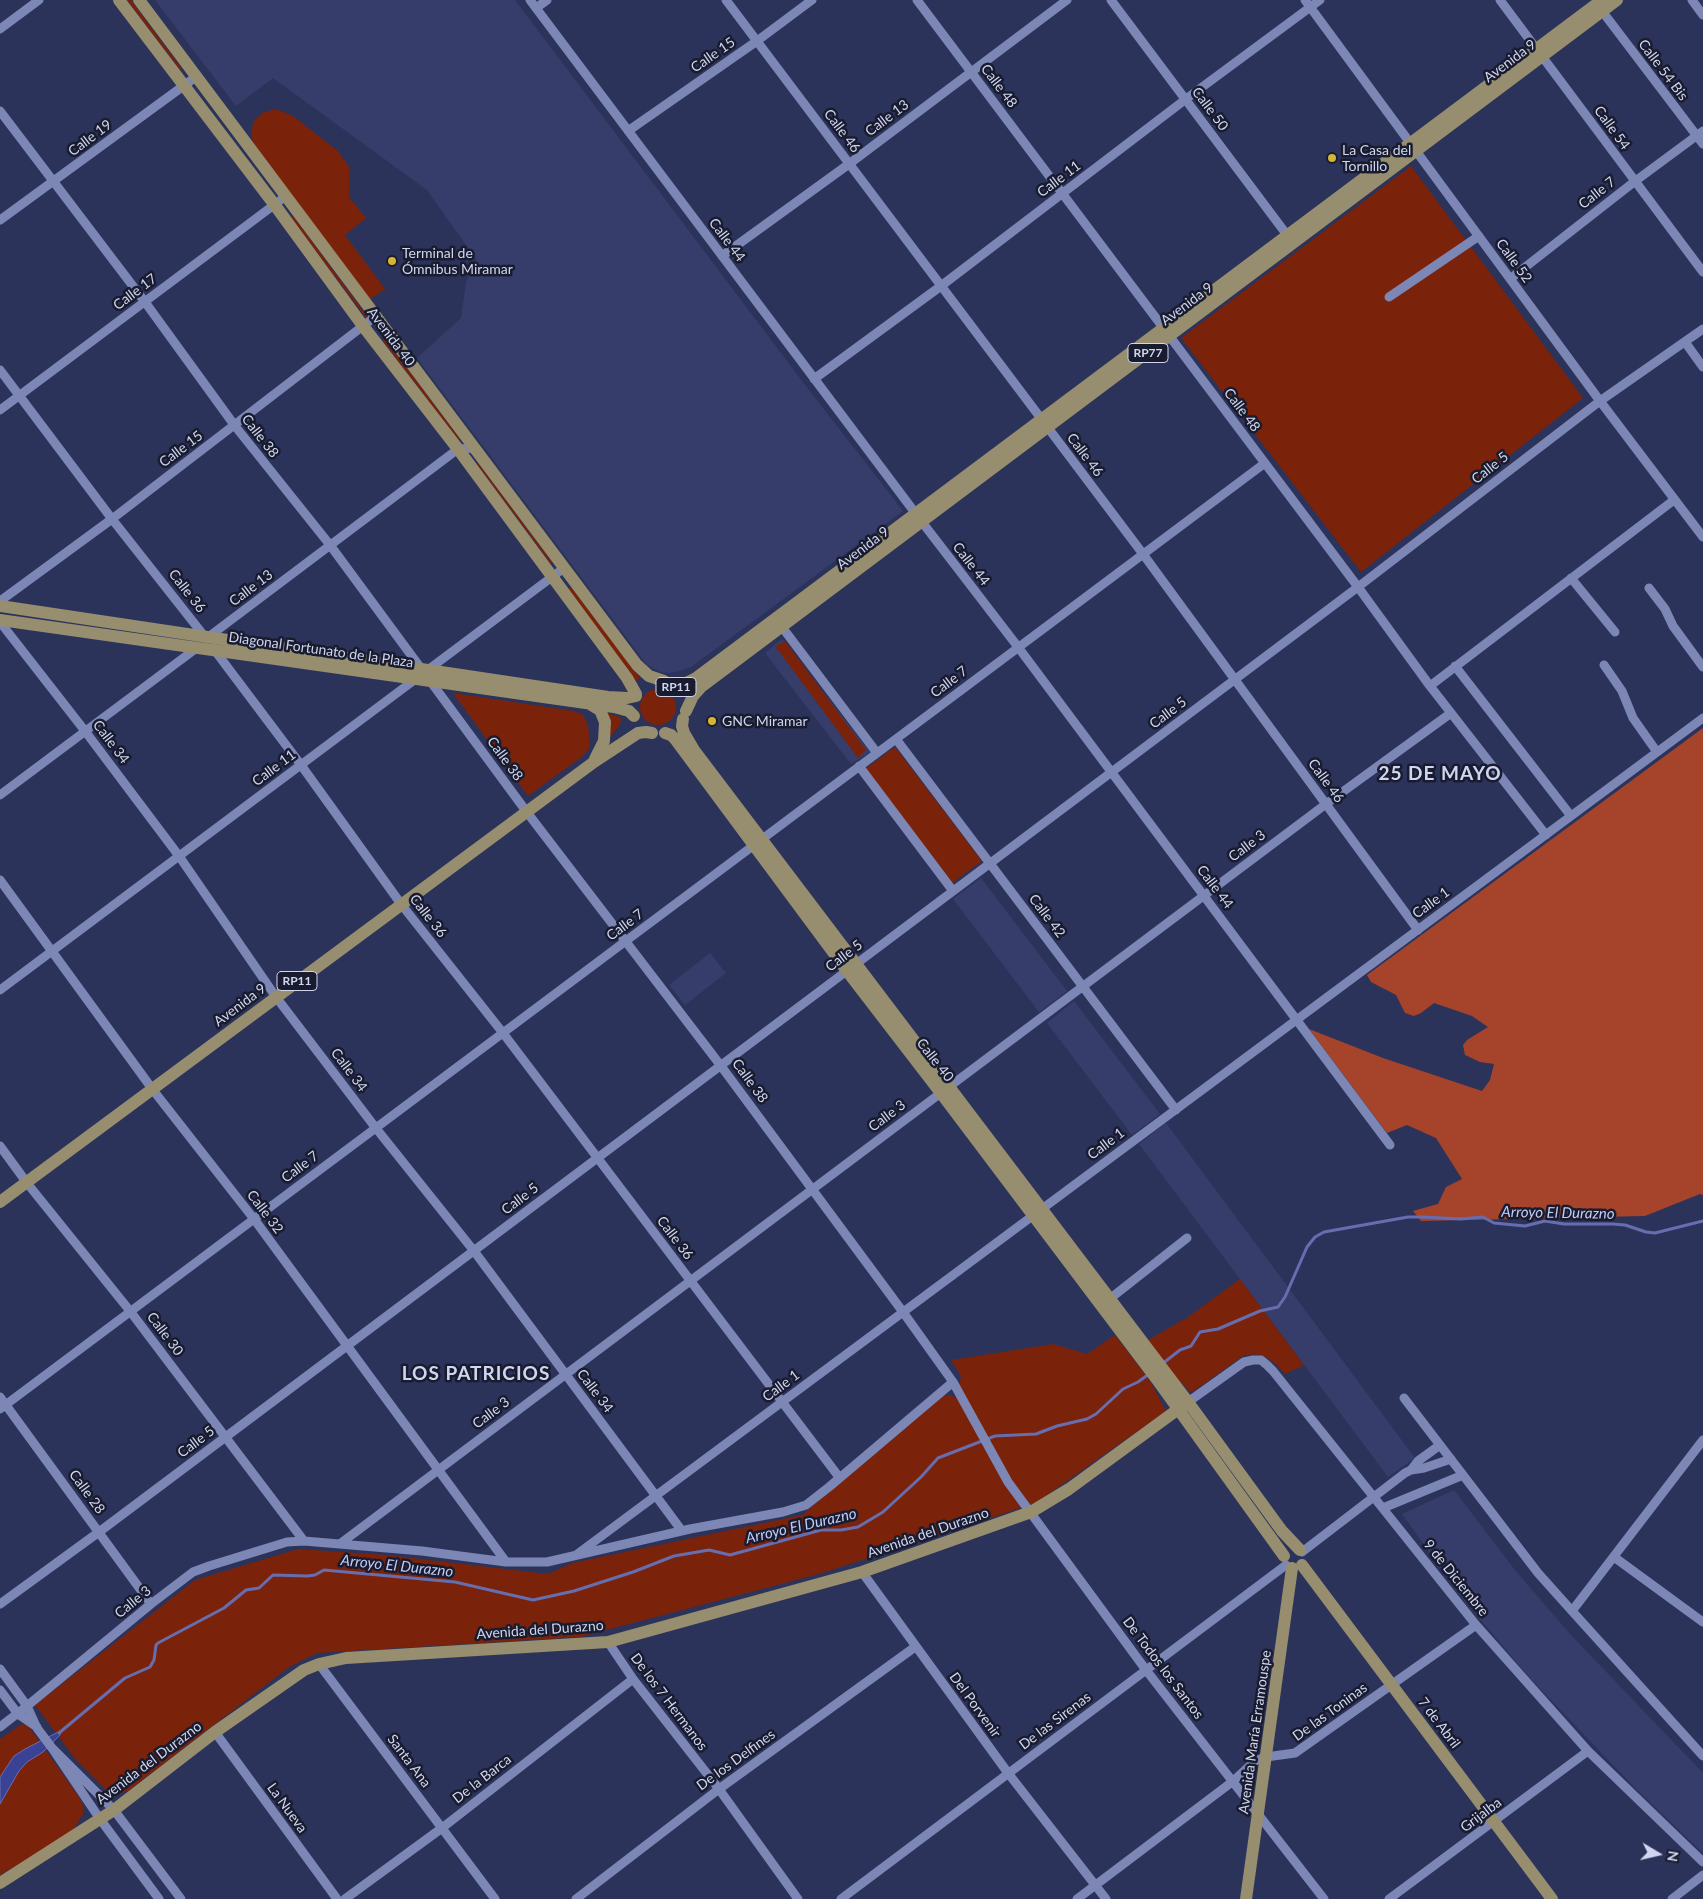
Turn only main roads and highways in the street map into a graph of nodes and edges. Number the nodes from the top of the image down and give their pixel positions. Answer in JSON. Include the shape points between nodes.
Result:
{"nodes":[{"id":1,"x":119,"y":0,"type":"edge"},
{"id":2,"x":139,"y":0,"type":"edge"},
{"id":3,"x":1617,"y":0,"type":"edge"},
{"id":4,"x":1602,"y":6,"type":"edge"},
{"id":5,"x":918,"y":518,"type":"junction"},
{"id":6,"x":0,"y":606,"type":"edge"},
{"id":7,"x":0,"y":621,"type":"edge"},
{"id":8,"x":206,"y":642,"type":"junction"},
{"id":9,"x":424,"y":674,"type":"junction"},
{"id":10,"x":668,"y":682,"type":"junction"},
{"id":11,"x":636,"y":695,"type":"junction"},
{"id":12,"x":588,"y":703,"type":"junction"},
{"id":13,"x":684,"y":715,"type":"junction"},
{"id":14,"x":635,"y":717,"type":"junction"},
{"id":15,"x":658,"y":733,"type":"junction"},
{"id":16,"x":594,"y":762,"type":"junction"},
{"id":17,"x":757,"y":842,"type":"junction"},
{"id":18,"x":0,"y":1202,"type":"edge"},
{"id":19,"x":1163,"y":1379,"type":"joint"},
{"id":20,"x":1183,"y":1406,"type":"junction"},
{"id":21,"x":1294,"y":1559,"type":"junction"},
{"id":22,"x":0,"y":1883,"type":"edge"},
{"id":23,"x":1246,"y":1899,"type":"edge"},
{"id":24,"x":1552,"y":1899,"type":"edge"}],
"edges":[{"from":1,"to":11,"type":"main road","name":"Avenida 40","number":"RP11","via":[[458,449],[627,678]]},
{"from":2,"to":10,"type":"main road","name":"Avenida 40","number":"RP11","via":[[643,672]]},
{"from":3,"to":4,"type":"main road","name":"Avenida 9","number":"RP77"},
{"from":4,"to":5,"type":"main road","name":"Avenida 9","number":"RP77"},
{"from":5,"to":10,"type":"main road","name":"Avenida 9","number":"RP77","via":[[696,678],[686,683]]},
{"from":5,"to":13,"type":"main road","name":"Avenida 9","number":"RP77","via":[[701,687]]},
{"from":6,"to":8,"type":"main road","name":"Diagonal Fortunato de la Plaza"},
{"from":7,"to":8,"type":"main road","name":"Diagonal Fortunato de la Plaza"},
{"from":8,"to":9,"type":"main road","name":"Diagonal Fortunato de la Plaza"},
{"from":9,"to":11,"type":"main road","name":"Diagonal Fortunato de la Plaza","via":[[614,698]]},
{"from":9,"to":12,"type":"main road","name":"Diagonal Fortunato de la Plaza"},
{"from":10,"to":11,"type":"main road","number":"RP11","via":[[651,682]]},
{"from":10,"to":13,"type":"main road","number":"RP11","via":[[683,695]]},
{"from":11,"to":14,"type":"main road","number":"RP11","via":[[633,702]]},
{"from":12,"to":14,"type":"main road","name":"Diagonal Fortunato de la Plaza","via":[[629,711]]},
{"from":12,"to":16,"type":"main road","via":[[602,712],[606,726],[604,742]]},
{"from":13,"to":15,"type":"main road","number":"RP11","via":[[672,730]]},
{"from":13,"to":17,"type":"main road","name":"Calle 40","via":[[683,731]]},
{"from":14,"to":15,"type":"main road","via":[[642,728]]},
{"from":14,"to":16,"type":"main road","name":"Avenida 9","number":"RP11","via":[[634,724]]},
{"from":15,"to":16,"type":"main road","name":"Avenida 9","number":"RP11","via":[[640,733]]},
{"from":15,"to":17,"type":"main road","name":"Calle 40","via":[[671,735]]},
{"from":16,"to":18,"type":"main road","name":"Avenida 9","number":"RP11"},
{"from":17,"to":19,"type":"main road","name":"Calle 40"},
{"from":19,"to":20,"type":"main road","name":"7 de Abril"},
{"from":20,"to":21,"type":"main road","name":"7 de Abril","via":[[1282,1531]]},
{"from":20,"to":22,"type":"main road","name":"Avenida del Durazno","via":[[1069,1489],[1031,1512],[862,1572],[608,1642],[346,1658],[304,1670],[215,1732],[114,1810]]},
{"from":21,"to":23,"type":"main road","name":"Avenida María Erramouspe"},
{"from":21,"to":24,"type":"main road","name":"7 de Abril"}]}
